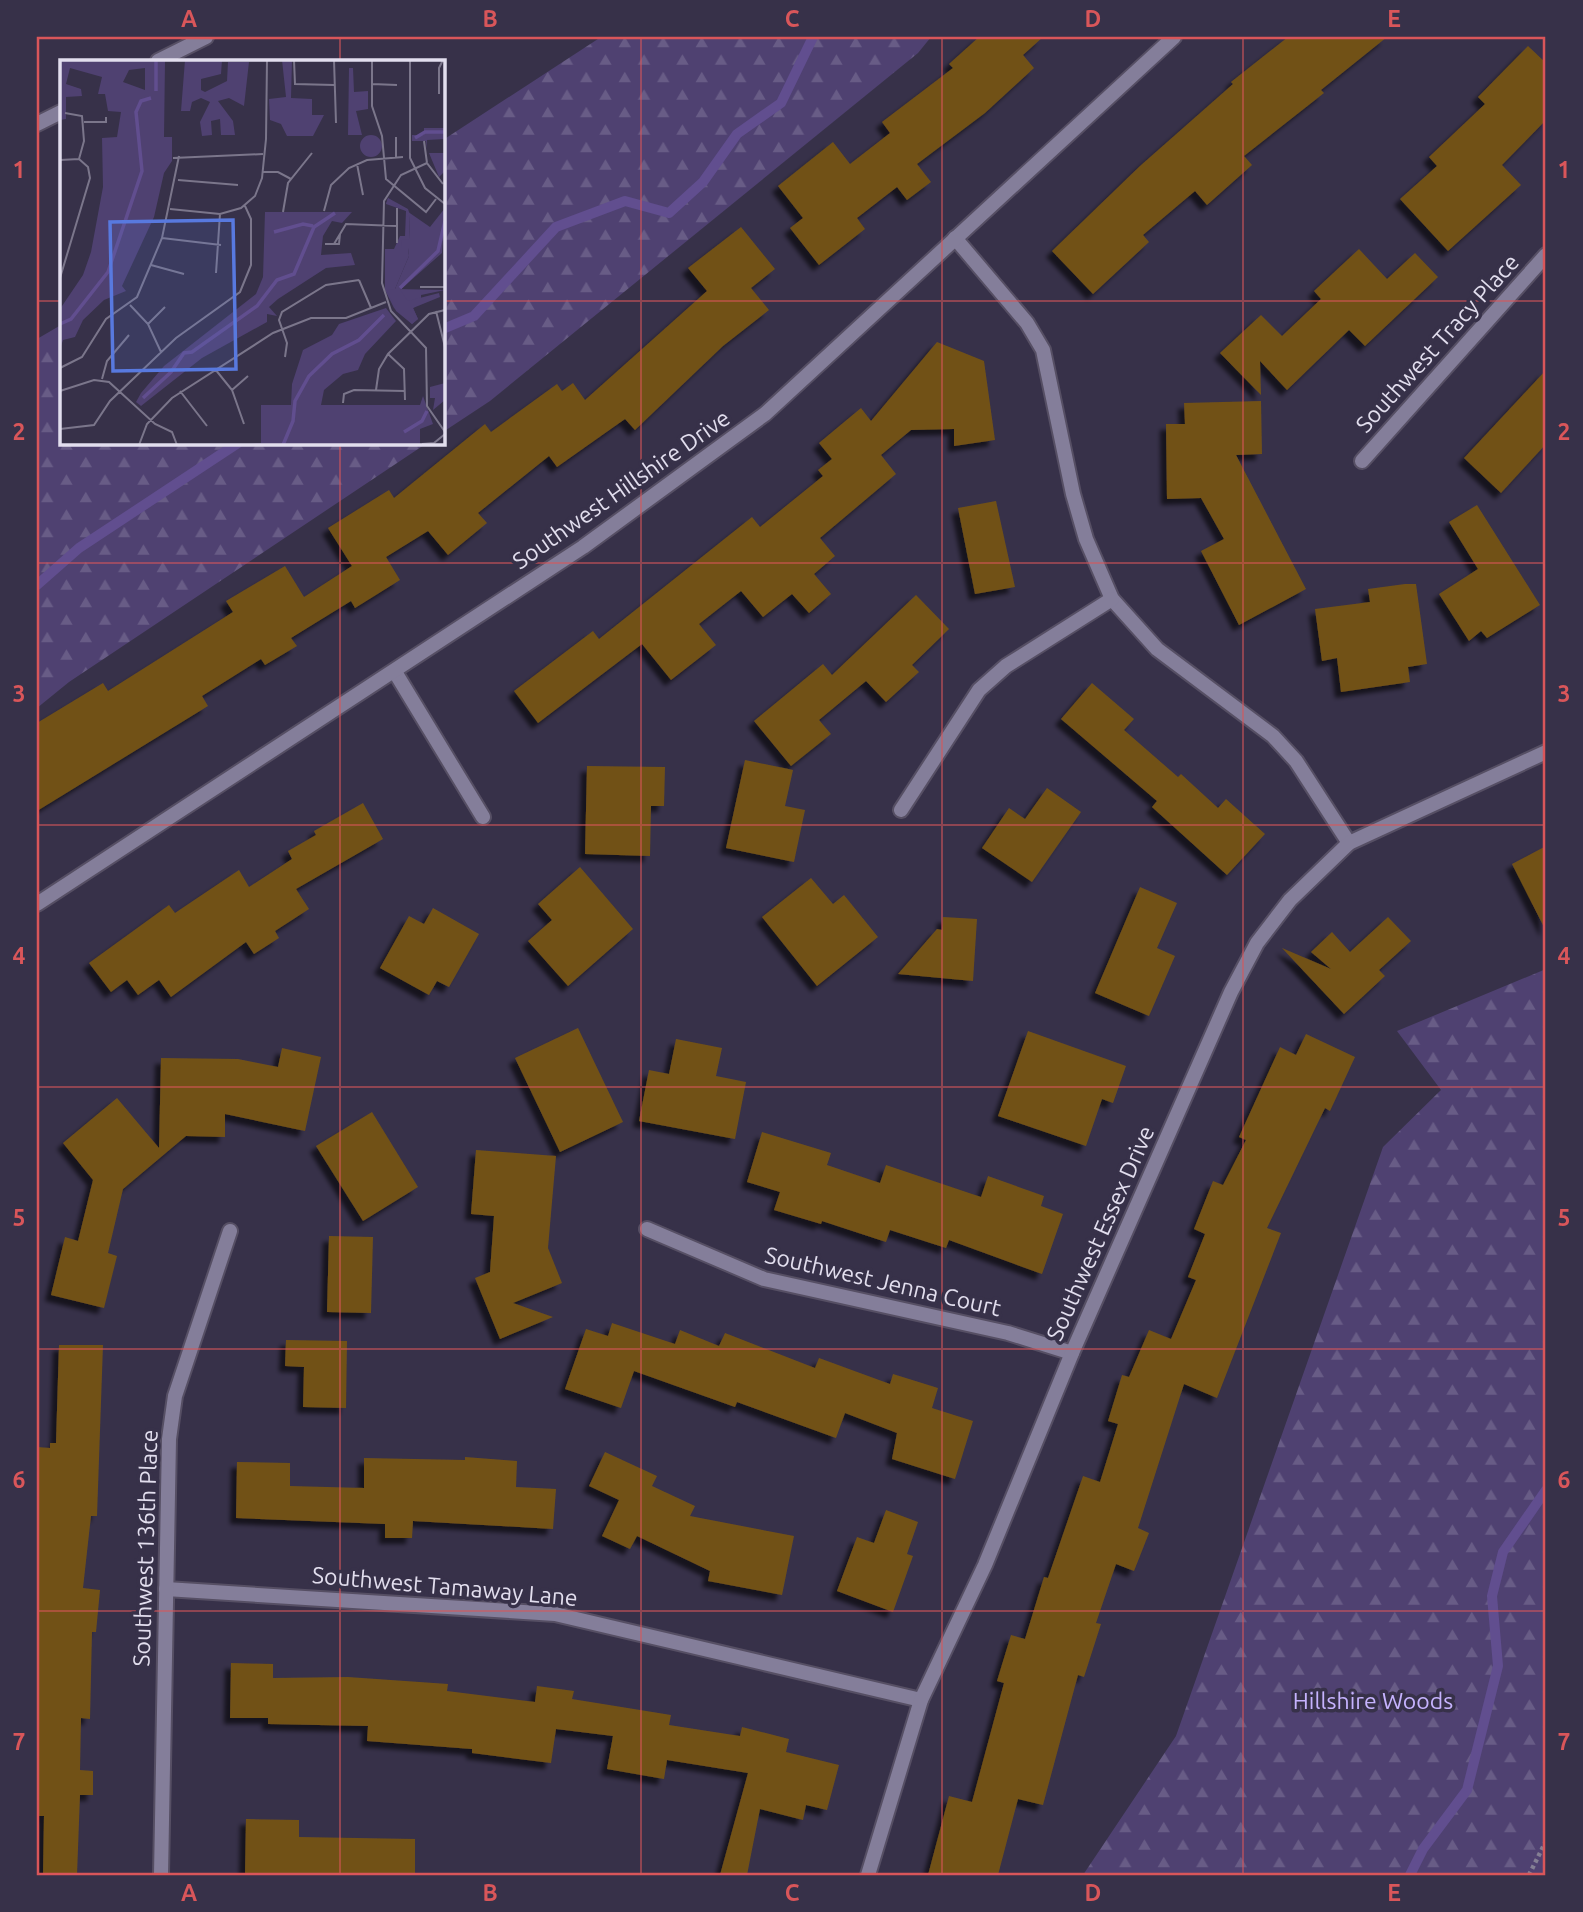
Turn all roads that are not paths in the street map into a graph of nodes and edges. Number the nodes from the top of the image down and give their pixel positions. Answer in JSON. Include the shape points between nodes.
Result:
{"nodes":[{"id":1,"x":206,"y":37,"type":"edge"},
{"id":2,"x":1174,"y":37,"type":"edge"},
{"id":3,"x":160,"y":60,"type":"edge"},
{"id":4,"x":60,"y":112,"type":"edge"},
{"id":5,"x":37,"y":124,"type":"edge"},
{"id":6,"x":955,"y":239,"type":"junction"},
{"id":7,"x":1546,"y":255,"type":"edge"},
{"id":8,"x":1362,"y":461,"type":"dead end"},
{"id":9,"x":1112,"y":599,"type":"junction"},
{"id":10,"x":395,"y":672,"type":"junction"},
{"id":11,"x":1546,"y":752,"type":"edge"},
{"id":12,"x":901,"y":810,"type":"dead end"},
{"id":13,"x":483,"y":817,"type":"dead end"},
{"id":14,"x":1349,"y":843,"type":"junction"},
{"id":15,"x":37,"y":904,"type":"edge"},
{"id":16,"x":647,"y":1229,"type":"dead end"},
{"id":17,"x":230,"y":1231,"type":"dead end"},
{"id":18,"x":1072,"y":1353,"type":"junction"},
{"id":19,"x":166,"y":1590,"type":"junction"},
{"id":20,"x":921,"y":1700,"type":"junction"},
{"id":21,"x":161,"y":1875,"type":"edge"},
{"id":22,"x":868,"y":1875,"type":"edge"}],
"edges":[{"from":1,"to":3,"type":"street"},
{"from":2,"to":6,"type":"street","name":"Southwest Hillshire Drive"},
{"from":4,"to":5,"type":"street"},
{"from":6,"to":9,"type":"street","via":[[1027,323],[1043,350],[1073,494]]},
{"from":6,"to":10,"type":"street","name":"Southwest Hillshire Drive","via":[[765,414],[583,547]]},
{"from":7,"to":8,"type":"street","name":"Southwest Tracy Place"},
{"from":9,"to":12,"type":"street","via":[[1006,666],[979,690]]},
{"from":9,"to":14,"type":"street","via":[[1157,649],[1273,736],[1297,761]]},
{"from":10,"to":13,"type":"street"},
{"from":10,"to":15,"type":"street","name":"Southwest Hillshire Drive"},
{"from":11,"to":14,"type":"street","name":"Southwest Essex Drive"},
{"from":14,"to":18,"type":"street","name":"Southwest Essex Drive","via":[[1290,900],[1257,943],[1231,992]]},
{"from":16,"to":18,"type":"street","name":"Southwest Jenna Court","via":[[764,1279],[1008,1333]]},
{"from":17,"to":19,"type":"street","name":"Southwest 136th Place","via":[[175,1396],[169,1439]]},
{"from":18,"to":20,"type":"street","name":"Southwest Essex Drive","via":[[985,1565]]},
{"from":19,"to":20,"type":"street","name":"Southwest Tamaway Lane","via":[[555,1614]]},
{"from":19,"to":21,"type":"street","name":"Southwest 136th Place"},
{"from":20,"to":22,"type":"street","name":"Southwest Essex Drive"}]}
